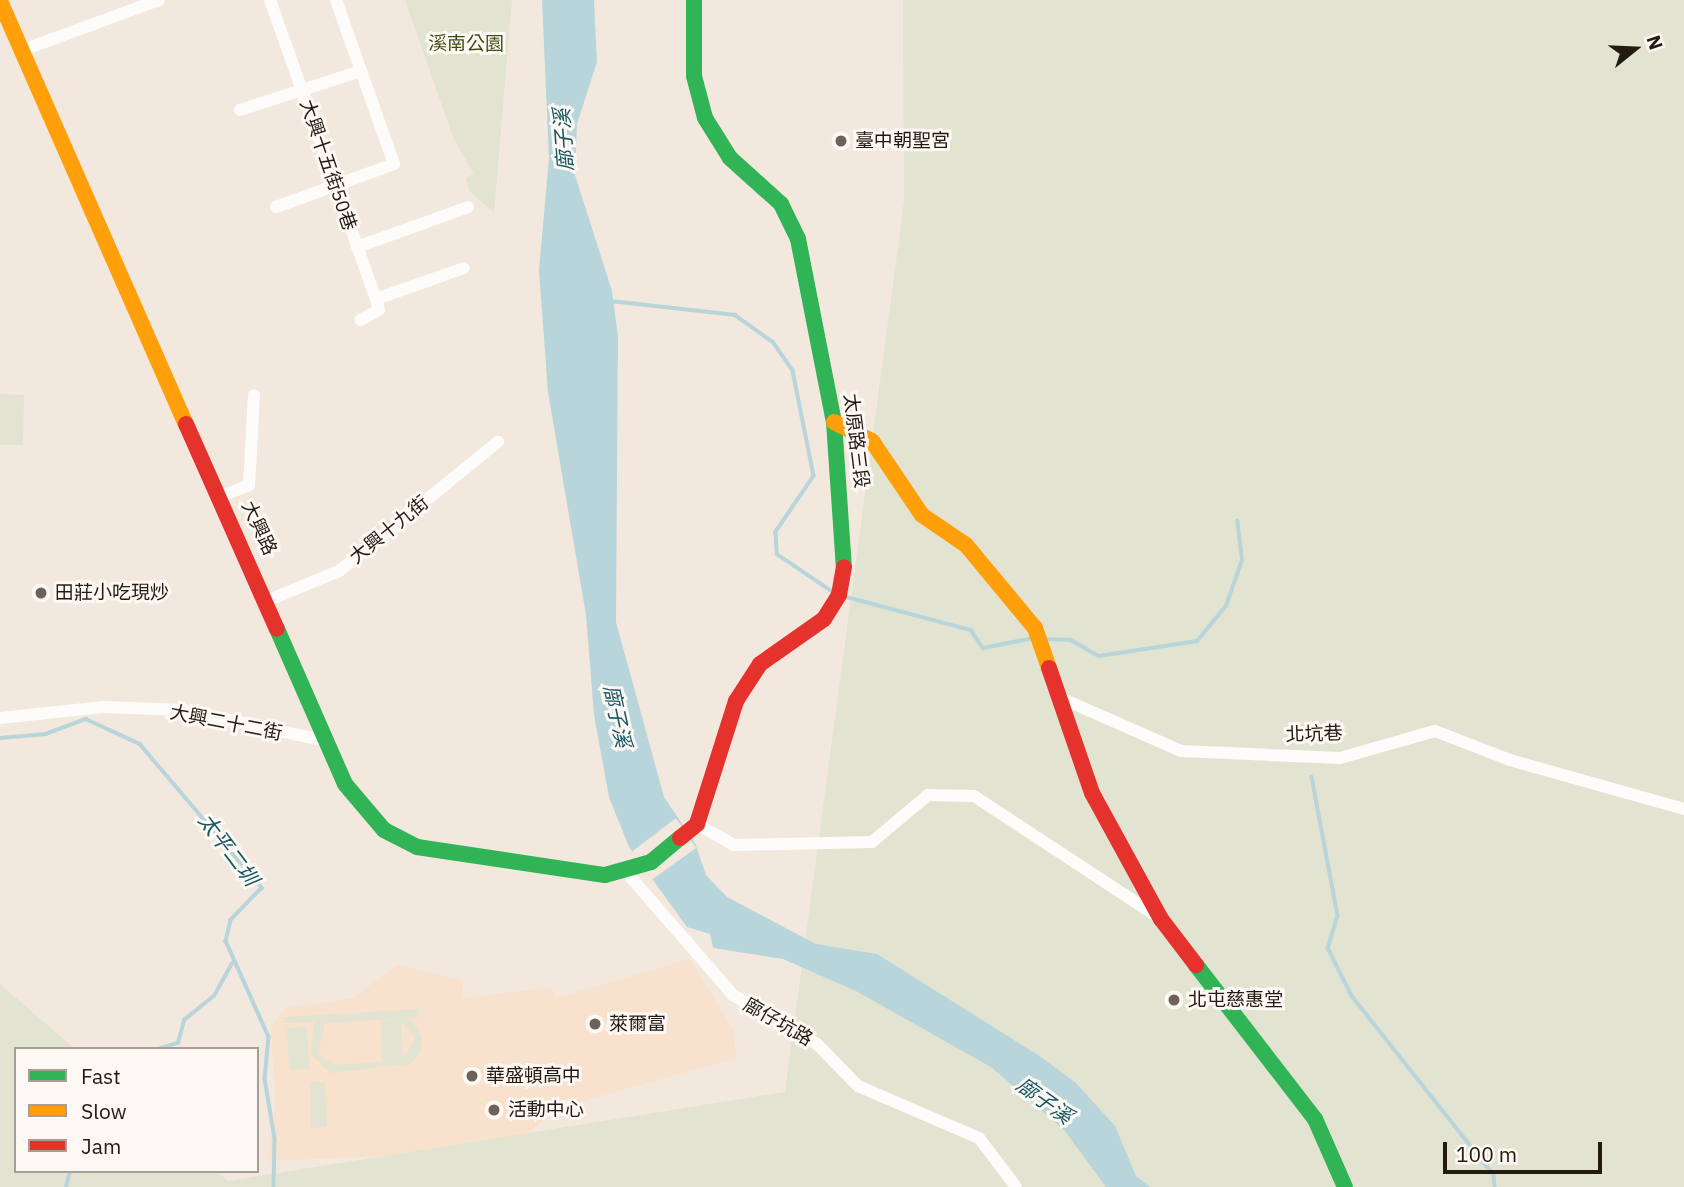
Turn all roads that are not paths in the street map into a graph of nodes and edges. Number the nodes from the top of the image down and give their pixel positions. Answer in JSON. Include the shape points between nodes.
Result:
{"nodes":[{"id":1,"x":159,"y":0,"type":"edge"},
{"id":2,"x":270,"y":0,"type":"edge"},
{"id":3,"x":336,"y":0,"type":"edge"},
{"id":4,"x":694,"y":0,"type":"edge"},
{"id":5,"x":702,"y":0,"type":"edge"},
{"id":6,"x":0,"y":1,"type":"edge"},
{"id":7,"x":696,"y":43,"type":"junction"},
{"id":8,"x":23,"y":50,"type":"junction"},
{"id":9,"x":361,"y":71,"type":"junction"},
{"id":10,"x":303,"y":90,"type":"junction"},
{"id":11,"x":240,"y":110,"type":"dead end"},
{"id":12,"x":336,"y":186,"type":"junction"},
{"id":13,"x":276,"y":207,"type":"dead end"},
{"id":14,"x":468,"y":207,"type":"dead end"},
{"id":15,"x":357,"y":247,"type":"junction"},
{"id":16,"x":464,"y":268,"type":"dead end"},
{"id":17,"x":376,"y":299,"type":"junction"},
{"id":18,"x":360,"y":320,"type":"dead end"},
{"id":19,"x":254,"y":395,"type":"dead end"},
{"id":20,"x":834,"y":422,"type":"junction"},
{"id":21,"x":498,"y":442,"type":"dead end"},
{"id":22,"x":222,"y":496,"type":"junction"},
{"id":23,"x":269,"y":600,"type":"junction"},
{"id":24,"x":1063,"y":699,"type":"junction"},
{"id":25,"x":0,"y":718,"type":"edge"},
{"id":26,"x":326,"y":741,"type":"junction"},
{"id":27,"x":1684,"y":809,"type":"edge"},
{"id":28,"x":694,"y":826,"type":"junction"},
{"id":29,"x":631,"y":872,"type":"junction"},
{"id":30,"x":1161,"y":919,"type":"junction"},
{"id":31,"x":1016,"y":1187,"type":"edge"},
{"id":32,"x":1345,"y":1187,"type":"edge"}],
"edges":[{"from":1,"to":8,"type":"street"},
{"from":2,"to":10,"type":"street","name":"大興十五街50巷"},
{"from":3,"to":9,"type":"street"},
{"from":4,"to":7,"type":"main road","name":"太原路三段"},
{"from":5,"to":7,"type":"main road","name":"太原路三段"},
{"from":6,"to":8,"type":"main road","name":"大興路"},
{"from":7,"to":20,"type":"main road","name":"太原路三段","via":[[694,76],[705,118],[730,158],[768,188],[794,226]]},
{"from":8,"to":22,"type":"main road","name":"大興路"},
{"from":9,"to":10,"type":"street"},
{"from":9,"to":12,"type":"street","via":[[394,164]]},
{"from":10,"to":11,"type":"street"},
{"from":10,"to":12,"type":"street","name":"大興十五街50巷"},
{"from":12,"to":13,"type":"street"},
{"from":12,"to":15,"type":"street","name":"大興十五街50巷"},
{"from":14,"to":15,"type":"street"},
{"from":15,"to":17,"type":"street","name":"大興十五街50巷"},
{"from":16,"to":17,"type":"street"},
{"from":17,"to":18,"type":"street","via":[[379,310]]},
{"from":19,"to":22,"type":"street","via":[[249,485]]},
{"from":20,"to":24,"type":"main road","via":[[872,441],[922,515],[966,545],[997,581],[1035,628]]},
{"from":20,"to":28,"type":"main road","name":"太原路三段","via":[[846,551],[839,591],[824,619],[760,664],[736,701]]},
{"from":21,"to":23,"type":"street","name":"大興十九街","via":[[340,571]]},
{"from":22,"to":23,"type":"main road","name":"大興路"},
{"from":23,"to":26,"type":"main road","name":"大興路"},
{"from":24,"to":27,"type":"street","name":"北坑巷","via":[[1181,751],[1339,758],[1436,731]]},
{"from":24,"to":30,"type":"main road","via":[[1092,793]]},
{"from":25,"to":26,"type":"street","name":"大興二十二街","via":[[103,707],[184,710]]},
{"from":26,"to":29,"type":"main road","name":"大興路","via":[[352,793],[384,830],[417,847],[560,870]]},
{"from":28,"to":29,"type":"main road"},
{"from":28,"to":30,"type":"street","via":[[734,845],[872,842],[928,795],[974,796]]},
{"from":29,"to":31,"type":"street","name":"廍仔坑路","via":[[733,995],[817,1044],[858,1086],[979,1138]]},
{"from":30,"to":32,"type":"main road","via":[[1315,1119]]}]}
